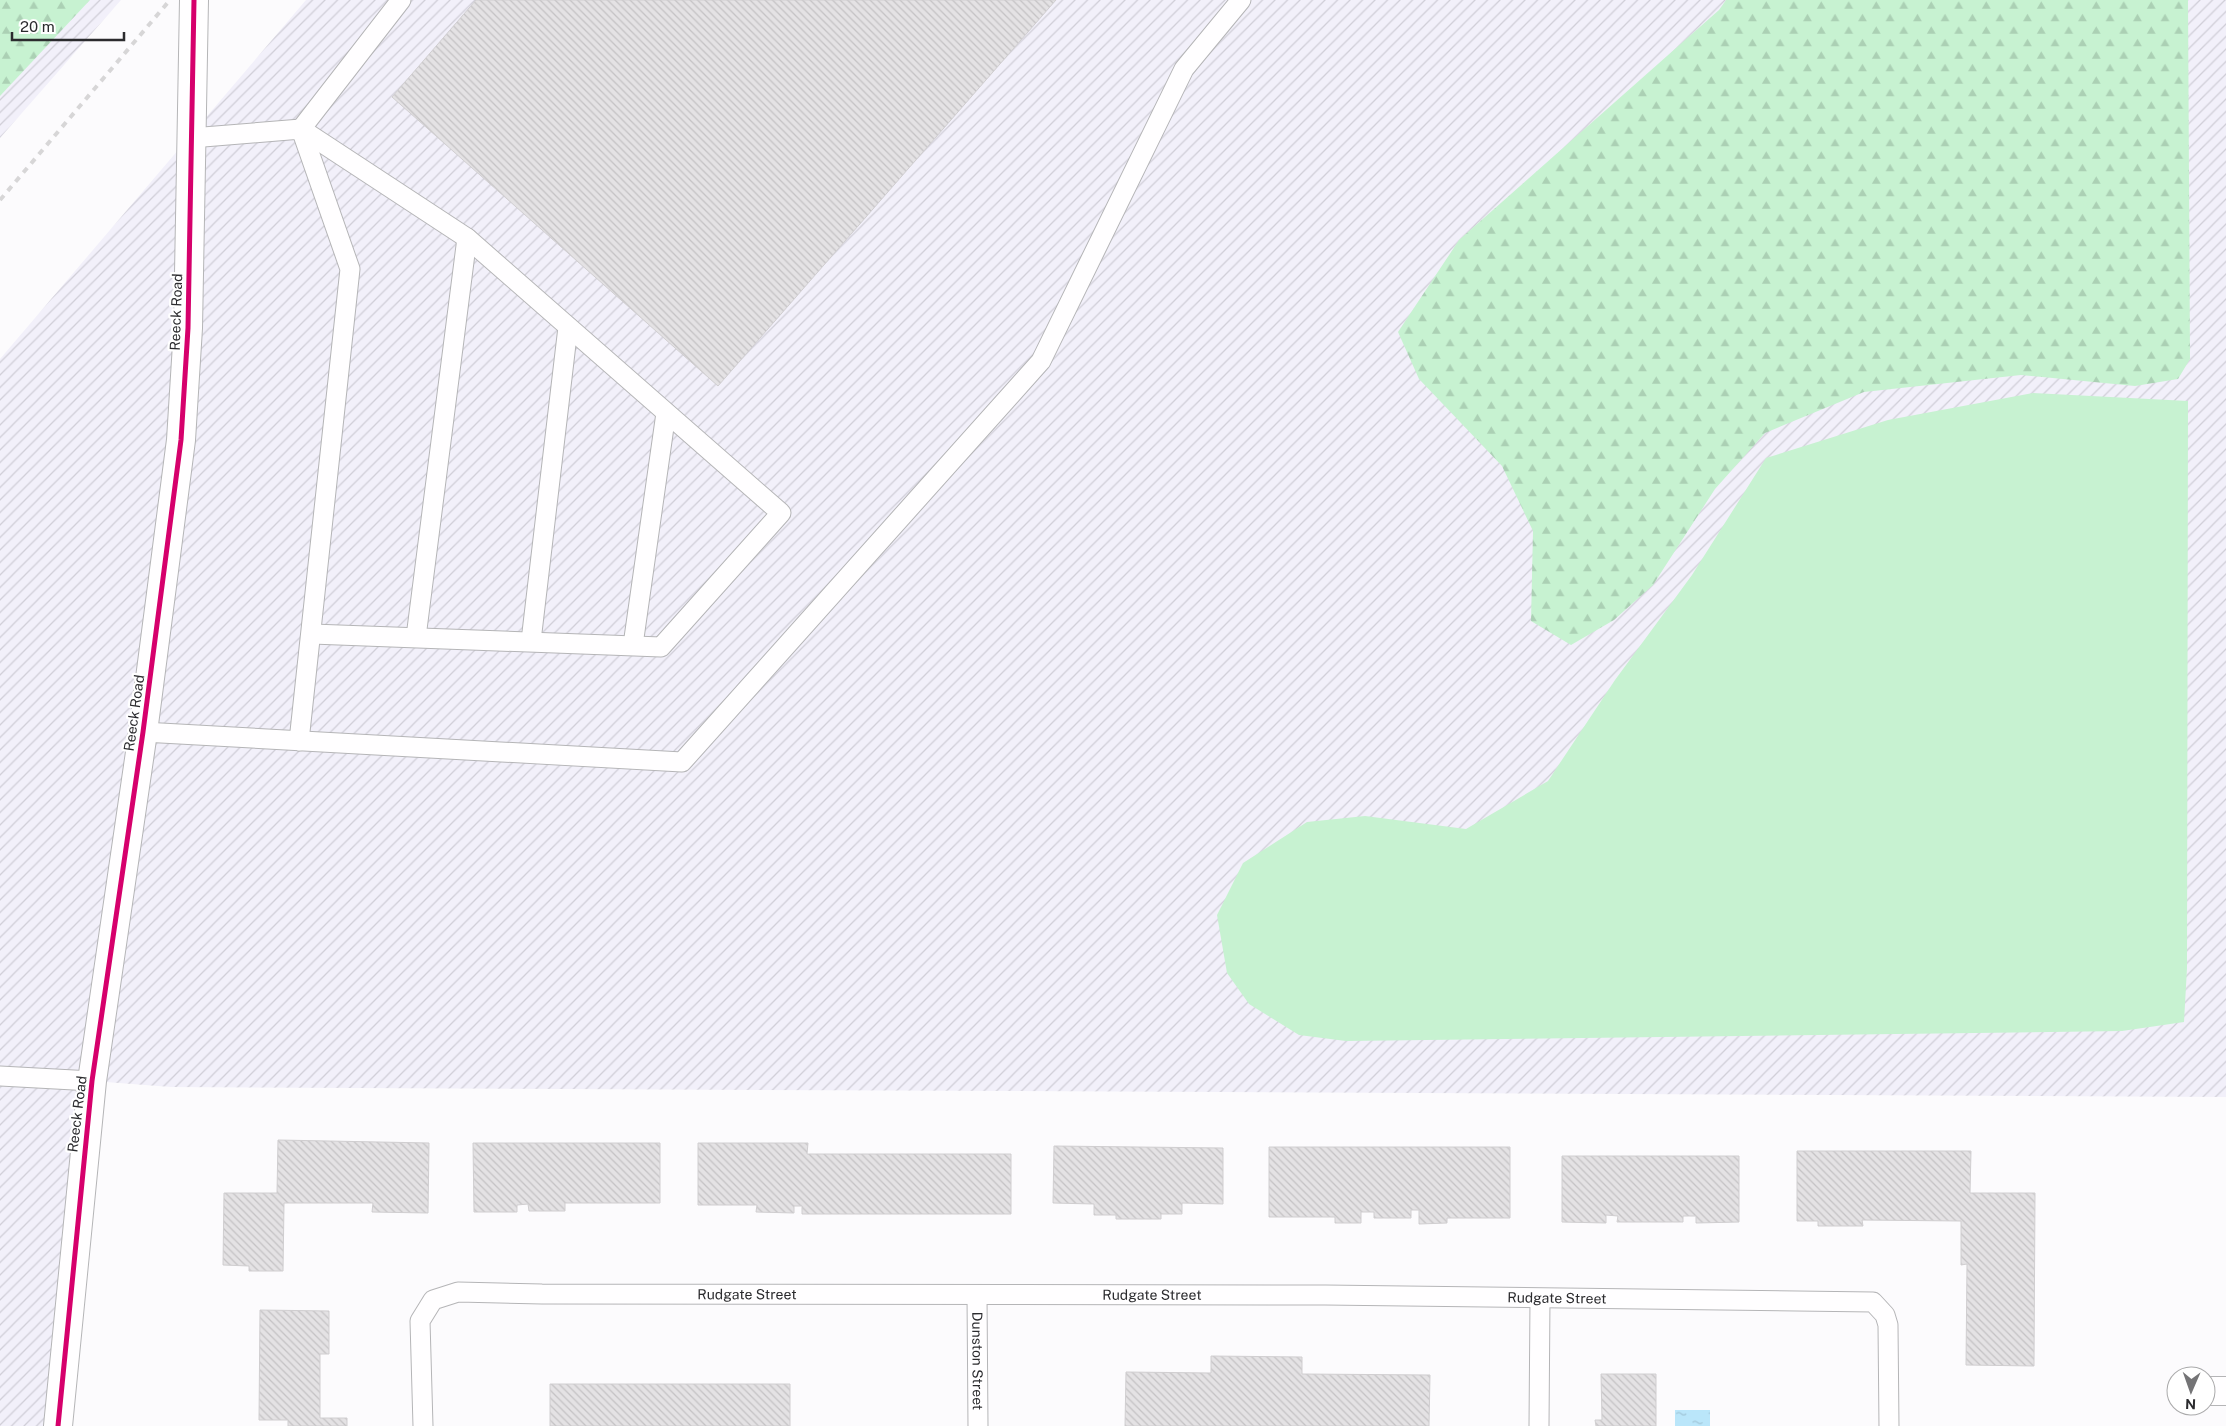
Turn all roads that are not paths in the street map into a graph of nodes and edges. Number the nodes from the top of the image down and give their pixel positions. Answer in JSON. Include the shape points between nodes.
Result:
{"nodes":[{"id":1,"x":194,"y":0,"type":"edge"},
{"id":2,"x":401,"y":0,"type":"edge"},
{"id":3,"x":1241,"y":0,"type":"edge"},
{"id":4,"x":301,"y":129,"type":"junction"},
{"id":5,"x":192,"y":138,"type":"junction"},
{"id":6,"x":468,"y":238,"type":"junction"},
{"id":7,"x":568,"y":327,"type":"junction"},
{"id":8,"x":666,"y":413,"type":"junction"},
{"id":9,"x":312,"y":634,"type":"junction"},
{"id":10,"x":416,"y":638,"type":"junction"},
{"id":11,"x":531,"y":642,"type":"junction"},
{"id":12,"x":633,"y":645,"type":"junction"},
{"id":13,"x":143,"y":732,"type":"junction"},
{"id":14,"x":299,"y":741,"type":"junction"},
{"id":15,"x":0,"y":1076,"type":"edge"},
{"id":16,"x":92,"y":1081,"type":"junction"},
{"id":17,"x":977,"y":1296,"type":"junction"},
{"id":18,"x":1540,"y":1299,"type":"junction"},
{"id":19,"x":58,"y":1426,"type":"edge"},
{"id":20,"x":423,"y":1426,"type":"edge"},
{"id":21,"x":978,"y":1426,"type":"edge"},
{"id":22,"x":1539,"y":1426,"type":"edge"},
{"id":23,"x":1889,"y":1426,"type":"edge"}],
"edges":[{"from":1,"to":5,"type":"street","name":"Reeck Road"},
{"from":2,"to":4,"type":"lane"},
{"from":3,"to":14,"type":"lane","via":[[1184,68],[1041,361],[682,762]]},
{"from":4,"to":5,"type":"lane"},
{"from":4,"to":6,"type":"lane"},
{"from":4,"to":9,"type":"lane","via":[[350,268]]},
{"from":5,"to":13,"type":"street","name":"Reeck Road","via":[[188,328],[181,440]]},
{"from":6,"to":7,"type":"lane"},
{"from":6,"to":10,"type":"lane"},
{"from":7,"to":8,"type":"lane"},
{"from":7,"to":11,"type":"lane"},
{"from":8,"to":12,"type":"lane"},
{"from":8,"to":12,"type":"lane","via":[[781,513],[661,647]]},
{"from":9,"to":10,"type":"lane"},
{"from":9,"to":14,"type":"lane"},
{"from":10,"to":11,"type":"lane"},
{"from":11,"to":12,"type":"lane"},
{"from":13,"to":14,"type":"lane"},
{"from":13,"to":16,"type":"street","name":"Reeck Road"},
{"from":15,"to":16,"type":"lane"},
{"from":16,"to":19,"type":"street","name":"Reeck Road"},
{"from":17,"to":18,"type":"lane","name":"Rudgate Street","via":[[1325,1295]]},
{"from":17,"to":20,"type":"lane","name":"Rudgate Street","via":[[458,1292],[433,1300],[420,1321]]},
{"from":17,"to":21,"type":"lane","name":"Dunston Street"},
{"from":18,"to":22,"type":"lane"},
{"from":18,"to":23,"type":"lane","name":"Rudgate Street","via":[[1874,1302],[1885,1315],[1888,1325]]}]}
